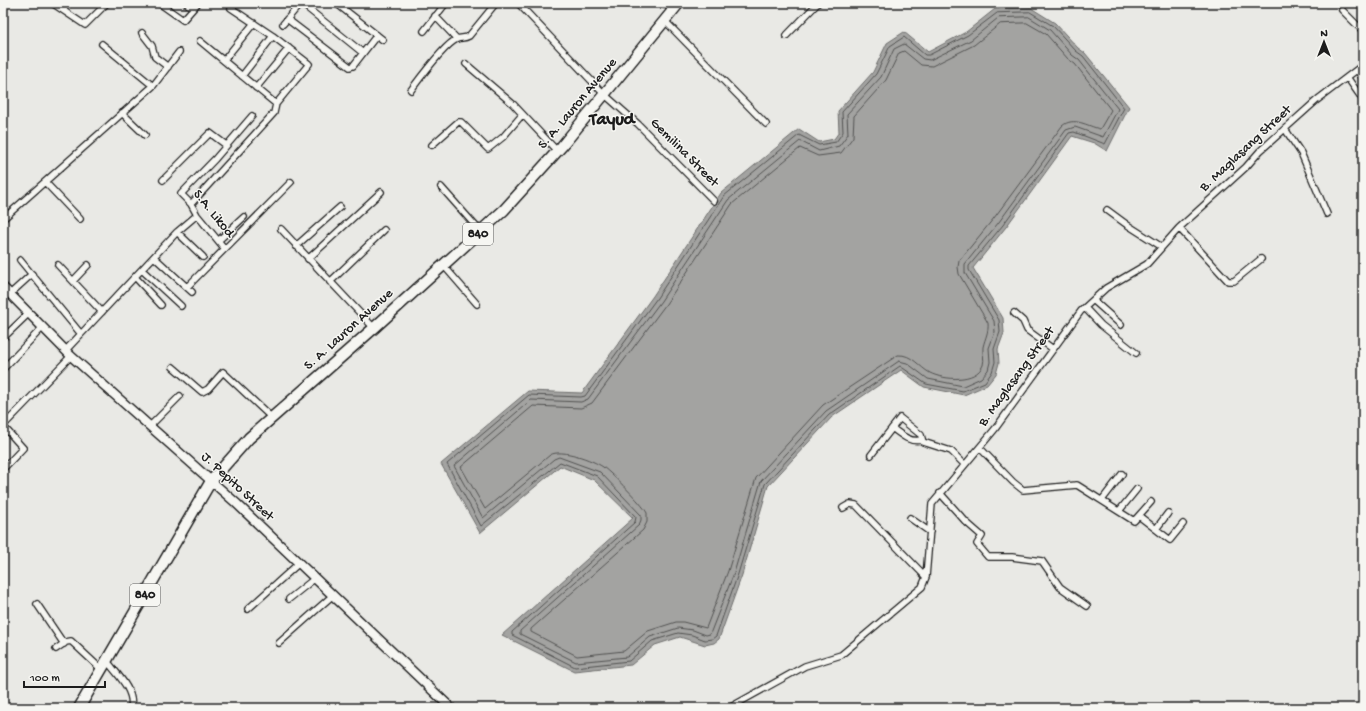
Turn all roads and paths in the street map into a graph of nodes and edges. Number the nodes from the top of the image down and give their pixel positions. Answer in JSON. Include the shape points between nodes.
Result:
{"nodes":[{"id":1,"x":52,"y":3,"type":"edge"},
{"id":2,"x":69,"y":3,"type":"edge"},
{"id":3,"x":107,"y":3,"type":"edge"},
{"id":4,"x":160,"y":3,"type":"edge"},
{"id":5,"x":186,"y":3,"type":"edge"},
{"id":6,"x":198,"y":3,"type":"edge"},
{"id":7,"x":301,"y":3,"type":"edge"},
{"id":8,"x":336,"y":3,"type":"edge"},
{"id":9,"x":446,"y":3,"type":"edge"},
{"id":10,"x":496,"y":3,"type":"edge"},
{"id":11,"x":518,"y":3,"type":"edge"},
{"id":12,"x":664,"y":3,"type":"edge"},
{"id":13,"x":818,"y":3,"type":"edge"},
{"id":14,"x":676,"y":7,"type":"edge"},
{"id":15,"x":194,"y":8,"type":"junction"},
{"id":16,"x":231,"y":8,"type":"dead end"},
{"id":17,"x":63,"y":10,"type":"junction"},
{"id":18,"x":1342,"y":10,"type":"dead end"},
{"id":19,"x":435,"y":16,"type":"junction"},
{"id":20,"x":287,"y":19,"type":"junction"},
{"id":21,"x":665,"y":21,"type":"junction"},
{"id":22,"x":254,"y":22,"type":"junction"},
{"id":23,"x":283,"y":24,"type":"dead end"},
{"id":24,"x":424,"y":31,"type":"dead end"},
{"id":25,"x":1363,"y":31,"type":"edge"},
{"id":26,"x":142,"y":33,"type":"dead end"},
{"id":27,"x":377,"y":35,"type":"junction"},
{"id":28,"x":273,"y":36,"type":"junction"},
{"id":29,"x":786,"y":36,"type":"dead end"},
{"id":30,"x":457,"y":39,"type":"junction"},
{"id":31,"x":383,"y":40,"type":"dead end"},
{"id":32,"x":200,"y":41,"type":"dead end"},
{"id":33,"x":102,"y":44,"type":"dead end"},
{"id":34,"x":289,"y":48,"type":"junction"},
{"id":35,"x":179,"y":52,"type":"dead end"},
{"id":36,"x":363,"y":53,"type":"junction"},
{"id":37,"x":224,"y":60,"type":"junction"},
{"id":38,"x":466,"y":64,"type":"dead end"},
{"id":39,"x":1363,"y":64,"type":"edge"},
{"id":40,"x":168,"y":67,"type":"junction"},
{"id":41,"x":1357,"y":70,"type":"junction"},
{"id":42,"x":242,"y":76,"type":"junction"},
{"id":43,"x":1347,"y":77,"type":"junction"},
{"id":44,"x":1363,"y":78,"type":"edge"},
{"id":45,"x":153,"y":86,"type":"junction"},
{"id":46,"x":256,"y":88,"type":"junction"},
{"id":47,"x":411,"y":90,"type":"dead end"},
{"id":48,"x":604,"y":94,"type":"junction"},
{"id":49,"x":1363,"y":100,"type":"edge"},
{"id":50,"x":276,"y":104,"type":"junction"},
{"id":51,"x":122,"y":113,"type":"junction"},
{"id":52,"x":522,"y":115,"type":"junction"},
{"id":53,"x":252,"y":116,"type":"dead end"},
{"id":54,"x":766,"y":124,"type":"dead end"},
{"id":55,"x":1285,"y":129,"type":"junction"},
{"id":56,"x":145,"y":135,"type":"dead end"},
{"id":57,"x":226,"y":145,"type":"junction"},
{"id":58,"x":432,"y":145,"type":"dead end"},
{"id":59,"x":557,"y":151,"type":"junction"},
{"id":60,"x":163,"y":180,"type":"dead end"},
{"id":61,"x":45,"y":182,"type":"junction"},
{"id":62,"x":291,"y":182,"type":"dead end"},
{"id":63,"x":441,"y":187,"type":"dead end"},
{"id":64,"x":381,"y":192,"type":"dead end"},
{"id":65,"x":714,"y":201,"type":"dead end"},
{"id":66,"x":191,"y":204,"type":"junction"},
{"id":67,"x":340,"y":207,"type":"dead end"},
{"id":68,"x":1106,"y":210,"type":"dead end"},
{"id":69,"x":1327,"y":214,"type":"dead end"},
{"id":70,"x":197,"y":215,"type":"junction"},
{"id":71,"x":244,"y":217,"type":"dead end"},
{"id":72,"x":3,"y":219,"type":"edge"},
{"id":73,"x":80,"y":219,"type":"dead end"},
{"id":74,"x":1180,"y":228,"type":"junction"},
{"id":75,"x":281,"y":229,"type":"dead end"},
{"id":76,"x":384,"y":230,"type":"dead end"},
{"id":77,"x":177,"y":232,"type":"junction"},
{"id":78,"x":481,"y":232,"type":"junction"},
{"id":79,"x":219,"y":240,"type":"junction"},
{"id":80,"x":296,"y":246,"type":"junction"},
{"id":81,"x":1162,"y":247,"type":"junction"},
{"id":82,"x":225,"y":249,"type":"junction"},
{"id":83,"x":154,"y":256,"type":"junction"},
{"id":84,"x":203,"y":257,"type":"dead end"},
{"id":85,"x":308,"y":259,"type":"junction"},
{"id":86,"x":1261,"y":259,"type":"dead end"},
{"id":87,"x":20,"y":260,"type":"dead end"},
{"id":88,"x":58,"y":265,"type":"dead end"},
{"id":89,"x":88,"y":265,"type":"dead end"},
{"id":90,"x":444,"y":266,"type":"junction"},
{"id":91,"x":142,"y":270,"type":"junction"},
{"id":92,"x":32,"y":274,"type":"junction"},
{"id":93,"x":135,"y":277,"type":"junction"},
{"id":94,"x":73,"y":281,"type":"junction"},
{"id":95,"x":330,"y":282,"type":"junction"},
{"id":96,"x":3,"y":288,"type":"edge"},
{"id":97,"x":10,"y":294,"type":"junction"},
{"id":98,"x":1093,"y":300,"type":"junction"},
{"id":99,"x":477,"y":304,"type":"dead end"},
{"id":100,"x":161,"y":305,"type":"dead end"},
{"id":101,"x":181,"y":306,"type":"dead end"},
{"id":102,"x":1085,"y":308,"type":"junction"},
{"id":103,"x":102,"y":312,"type":"junction"},
{"id":104,"x":1014,"y":313,"type":"dead end"},
{"id":105,"x":28,"y":314,"type":"junction"},
{"id":106,"x":1122,"y":324,"type":"dead end"},
{"id":107,"x":42,"y":328,"type":"junction"},
{"id":108,"x":374,"y":328,"type":"junction"},
{"id":109,"x":81,"y":334,"type":"junction"},
{"id":110,"x":3,"y":338,"type":"edge"},
{"id":111,"x":1053,"y":349,"type":"junction"},
{"id":112,"x":69,"y":353,"type":"junction"},
{"id":113,"x":1136,"y":353,"type":"dead end"},
{"id":114,"x":172,"y":367,"type":"dead end"},
{"id":115,"x":3,"y":369,"type":"edge"},
{"id":116,"x":180,"y":396,"type":"dead end"},
{"id":117,"x":272,"y":418,"type":"junction"},
{"id":118,"x":3,"y":426,"type":"edge"},
{"id":119,"x":150,"y":426,"type":"junction"},
{"id":120,"x":892,"y":428,"type":"junction"},
{"id":121,"x":921,"y":440,"type":"junction"},
{"id":122,"x":980,"y":448,"type":"junction"},
{"id":123,"x":871,"y":455,"type":"dead end"},
{"id":124,"x":964,"y":464,"type":"junction"},
{"id":125,"x":3,"y":469,"type":"edge"},
{"id":126,"x":1122,"y":474,"type":"dead end"},
{"id":127,"x":211,"y":481,"type":"junction"},
{"id":128,"x":1137,"y":489,"type":"dead end"},
{"id":129,"x":940,"y":493,"type":"junction"},
{"id":130,"x":1102,"y":500,"type":"junction"},
{"id":131,"x":1151,"y":502,"type":"dead end"},
{"id":132,"x":843,"y":508,"type":"dead end"},
{"id":133,"x":1119,"y":511,"type":"junction"},
{"id":134,"x":1168,"y":513,"type":"dead end"},
{"id":135,"x":1139,"y":516,"type":"junction"},
{"id":136,"x":910,"y":518,"type":"dead end"},
{"id":137,"x":1183,"y":524,"type":"dead end"},
{"id":138,"x":1156,"y":528,"type":"junction"},
{"id":139,"x":930,"y":532,"type":"junction"},
{"id":140,"x":298,"y":564,"type":"junction"},
{"id":141,"x":926,"y":577,"type":"junction"},
{"id":142,"x":314,"y":579,"type":"junction"},
{"id":143,"x":332,"y":596,"type":"junction"},
{"id":144,"x":289,"y":599,"type":"dead end"},
{"id":145,"x":37,"y":604,"type":"dead end"},
{"id":146,"x":1087,"y":606,"type":"dead end"},
{"id":147,"x":248,"y":609,"type":"dead end"},
{"id":148,"x":279,"y":643,"type":"dead end"},
{"id":149,"x":64,"y":644,"type":"junction"},
{"id":150,"x":56,"y":649,"type":"dead end"},
{"id":151,"x":105,"y":666,"type":"junction"},
{"id":152,"x":81,"y":707,"type":"edge"},
{"id":153,"x":131,"y":708,"type":"edge"},
{"id":154,"x":451,"y":708,"type":"edge"},
{"id":155,"x":729,"y":708,"type":"edge"}],
"edges":[{"from":1,"to":17,"type":"street"},
{"from":2,"to":17,"type":"street"},
{"from":3,"to":17,"type":"street","via":[[85,25]]},
{"from":4,"to":15,"type":"street","via":[[183,20]]},
{"from":5,"to":15,"type":"street"},
{"from":6,"to":15,"type":"street"},
{"from":7,"to":20,"type":"street"},
{"from":7,"to":36,"type":"street"},
{"from":8,"to":27,"type":"street"},
{"from":9,"to":19,"type":"street"},
{"from":10,"to":30,"type":"street","via":[[469,36]]},
{"from":11,"to":48,"type":"street","name":"Gemilina Street"},
{"from":12,"to":14,"type":"street"},
{"from":13,"to":29,"type":"street"},
{"from":14,"to":21,"type":"highway","name":"S. A. Lauron Avenue","number":"840"},
{"from":16,"to":22,"type":"street"},
{"from":18,"to":25,"type":"street"},
{"from":19,"to":24,"type":"street"},
{"from":19,"to":30,"type":"street"},
{"from":20,"to":23,"type":"street"},
{"from":20,"to":36,"type":"street","via":[[348,66],[353,66]]},
{"from":21,"to":48,"type":"highway","name":"S. A. Lauron Avenue","number":"840"},
{"from":21,"to":54,"type":"street"},
{"from":22,"to":28,"type":"street"},
{"from":22,"to":37,"type":"street"},
{"from":26,"to":40,"type":"street","via":[[152,46],[155,57]]},
{"from":27,"to":31,"type":"street"},
{"from":27,"to":36,"type":"street"},
{"from":28,"to":34,"type":"street"},
{"from":28,"to":42,"type":"street"},
{"from":30,"to":47,"type":"street","via":[[446,47]]},
{"from":32,"to":37,"type":"street"},
{"from":33,"to":45,"type":"street"},
{"from":34,"to":46,"type":"street"},
{"from":34,"to":50,"type":"street","via":[[309,64]]},
{"from":35,"to":40,"type":"street"},
{"from":37,"to":42,"type":"street"},
{"from":38,"to":52,"type":"street","via":[[513,104]]},
{"from":39,"to":41,"type":"street","name":"B. Maglasang Street"},
{"from":40,"to":45,"type":"street"},
{"from":41,"to":43,"type":"street","name":"B. Maglasang Street"},
{"from":41,"to":44,"type":"street"},
{"from":42,"to":46,"type":"street"},
{"from":43,"to":49,"type":"street"},
{"from":43,"to":55,"type":"street","name":"B. Maglasang Street"},
{"from":45,"to":51,"type":"street"},
{"from":46,"to":50,"type":"street"},
{"from":48,"to":59,"type":"highway","name":"S. A. Lauron Avenue","number":"840"},
{"from":48,"to":65,"type":"street","name":"Gemilina Street","via":[[638,124]]},
{"from":50,"to":66,"type":"street","via":[[274,113]]},
{"from":51,"to":56,"type":"street"},
{"from":51,"to":61,"type":"street"},
{"from":52,"to":58,"type":"street","via":[[503,137],[488,149],[461,122]]},
{"from":52,"to":59,"type":"street"},
{"from":53,"to":57,"type":"street"},
{"from":55,"to":69,"type":"street","via":[[1301,154]]},
{"from":55,"to":74,"type":"street","name":"B. Maglasang Street"},
{"from":57,"to":60,"type":"street","via":[[210,133]]},
{"from":57,"to":66,"type":"street","name":"S.A. Likod","via":[[181,194]]},
{"from":59,"to":78,"type":"highway","name":"S. A. Lauron Avenue","number":"840","via":[[528,185]]},
{"from":61,"to":72,"type":"street"},
{"from":61,"to":73,"type":"street"},
{"from":62,"to":82,"type":"street"},
{"from":63,"to":78,"type":"street"},
{"from":64,"to":85,"type":"street"},
{"from":66,"to":70,"type":"street","name":"S.A. Likod"},
{"from":67,"to":80,"type":"street"},
{"from":68,"to":81,"type":"street"},
{"from":70,"to":77,"type":"street"},
{"from":70,"to":79,"type":"street","name":"S.A. Likod"},
{"from":71,"to":79,"type":"street"},
{"from":74,"to":81,"type":"street","name":"B. Maglasang Street"},
{"from":74,"to":86,"type":"street","via":[[1228,281],[1234,281]]},
{"from":75,"to":80,"type":"street"},
{"from":76,"to":95,"type":"street"},
{"from":77,"to":83,"type":"street"},
{"from":77,"to":84,"type":"street"},
{"from":78,"to":90,"type":"highway","name":"S. A. Lauron Avenue","number":"840"},
{"from":79,"to":82,"type":"street","name":"S.A. Likod"},
{"from":80,"to":85,"type":"street"},
{"from":81,"to":98,"type":"street","name":"B. Maglasang Street","via":[[1147,264],[1112,284]]},
{"from":82,"to":83,"type":"street","via":[[189,289]]},
{"from":83,"to":91,"type":"street"},
{"from":85,"to":95,"type":"street"},
{"from":87,"to":92,"type":"street"},
{"from":88,"to":94,"type":"street"},
{"from":89,"to":94,"type":"street"},
{"from":90,"to":99,"type":"street"},
{"from":90,"to":108,"type":"highway","name":"S. A. Lauron Avenue","number":"840"},
{"from":91,"to":93,"type":"street"},
{"from":91,"to":101,"type":"street"},
{"from":92,"to":97,"type":"street"},
{"from":92,"to":109,"type":"street"},
{"from":93,"to":100,"type":"street"},
{"from":93,"to":103,"type":"street"},
{"from":94,"to":103,"type":"street"},
{"from":95,"to":108,"type":"street"},
{"from":96,"to":97,"type":"street","name":"J. Pepito Street"},
{"from":97,"to":105,"type":"street","name":"J. Pepito Street"},
{"from":98,"to":102,"type":"street","name":"B. Maglasang Street"},
{"from":98,"to":106,"type":"street"},
{"from":102,"to":111,"type":"street","name":"B. Maglasang Street"},
{"from":102,"to":113,"type":"street","via":[[1101,325]]},
{"from":103,"to":109,"type":"street"},
{"from":104,"to":111,"type":"street","via":[[1023,321],[1027,330]]},
{"from":105,"to":107,"type":"street","name":"J. Pepito Street"},
{"from":105,"to":110,"type":"street"},
{"from":107,"to":112,"type":"street","name":"J. Pepito Street"},
{"from":107,"to":115,"type":"street"},
{"from":108,"to":117,"type":"highway","name":"S. A. Lauron Avenue","number":"840"},
{"from":109,"to":112,"type":"street"},
{"from":111,"to":122,"type":"street","name":"B. Maglasang Street"},
{"from":112,"to":118,"type":"street"},
{"from":112,"to":119,"type":"street","name":"J. Pepito Street"},
{"from":114,"to":117,"type":"street","via":[[202,392],[223,372]]},
{"from":116,"to":119,"type":"street"},
{"from":117,"to":127,"type":"highway","name":"S. A. Lauron Avenue","number":"840","via":[[249,438]]},
{"from":118,"to":125,"type":"street","via":[[23,448]]},
{"from":119,"to":127,"type":"street","name":"J. Pepito Street"},
{"from":120,"to":121,"type":"street","via":[[916,442]]},
{"from":120,"to":121,"type":"street","via":[[900,418],[921,435]]},
{"from":120,"to":123,"type":"street"},
{"from":121,"to":124,"type":"street","via":[[927,445],[951,451]]},
{"from":122,"to":124,"type":"street","name":"B. Maglasang Street"},
{"from":122,"to":130,"type":"street","via":[[1023,490],[1077,485]]},
{"from":124,"to":129,"type":"street","name":"B. Maglasang Street"},
{"from":126,"to":130,"type":"street"},
{"from":127,"to":140,"type":"street","name":"J. Pepito Street"},
{"from":127,"to":151,"type":"highway","name":"S. A. Lauron Avenue","number":"840"},
{"from":128,"to":133,"type":"street"},
{"from":129,"to":139,"type":"street","name":"B. Maglasang Street","via":[[932,504]]},
{"from":129,"to":146,"type":"street","via":[[982,536],[977,544],[988,557],[1042,561],[1060,587]]},
{"from":130,"to":133,"type":"street"},
{"from":131,"to":135,"type":"street"},
{"from":132,"to":141,"type":"street","via":[[850,504],[856,505]]},
{"from":133,"to":135,"type":"street","via":[[1134,521]]},
{"from":134,"to":138,"type":"street"},
{"from":135,"to":138,"type":"street"},
{"from":136,"to":139,"type":"street"},
{"from":137,"to":138,"type":"street","via":[[1170,540]]},
{"from":139,"to":141,"type":"street","name":"B. Maglasang Street"},
{"from":140,"to":142,"type":"street","name":"J. Pepito Street"},
{"from":140,"to":147,"type":"street"},
{"from":141,"to":155,"type":"street","name":"B. Maglasang Street","via":[[922,588],[841,656],[806,666]]},
{"from":142,"to":143,"type":"street","name":"J. Pepito Street"},
{"from":142,"to":144,"type":"street"},
{"from":143,"to":148,"type":"street"},
{"from":143,"to":154,"type":"street","name":"J. Pepito Street"},
{"from":145,"to":149,"type":"street"},
{"from":149,"to":150,"type":"street"},
{"from":149,"to":151,"type":"street","via":[[71,641]]},
{"from":151,"to":152,"type":"highway","name":"S. A. Lauron Avenue","number":"840"},
{"from":151,"to":153,"type":"street","via":[[131,694]]}]}
